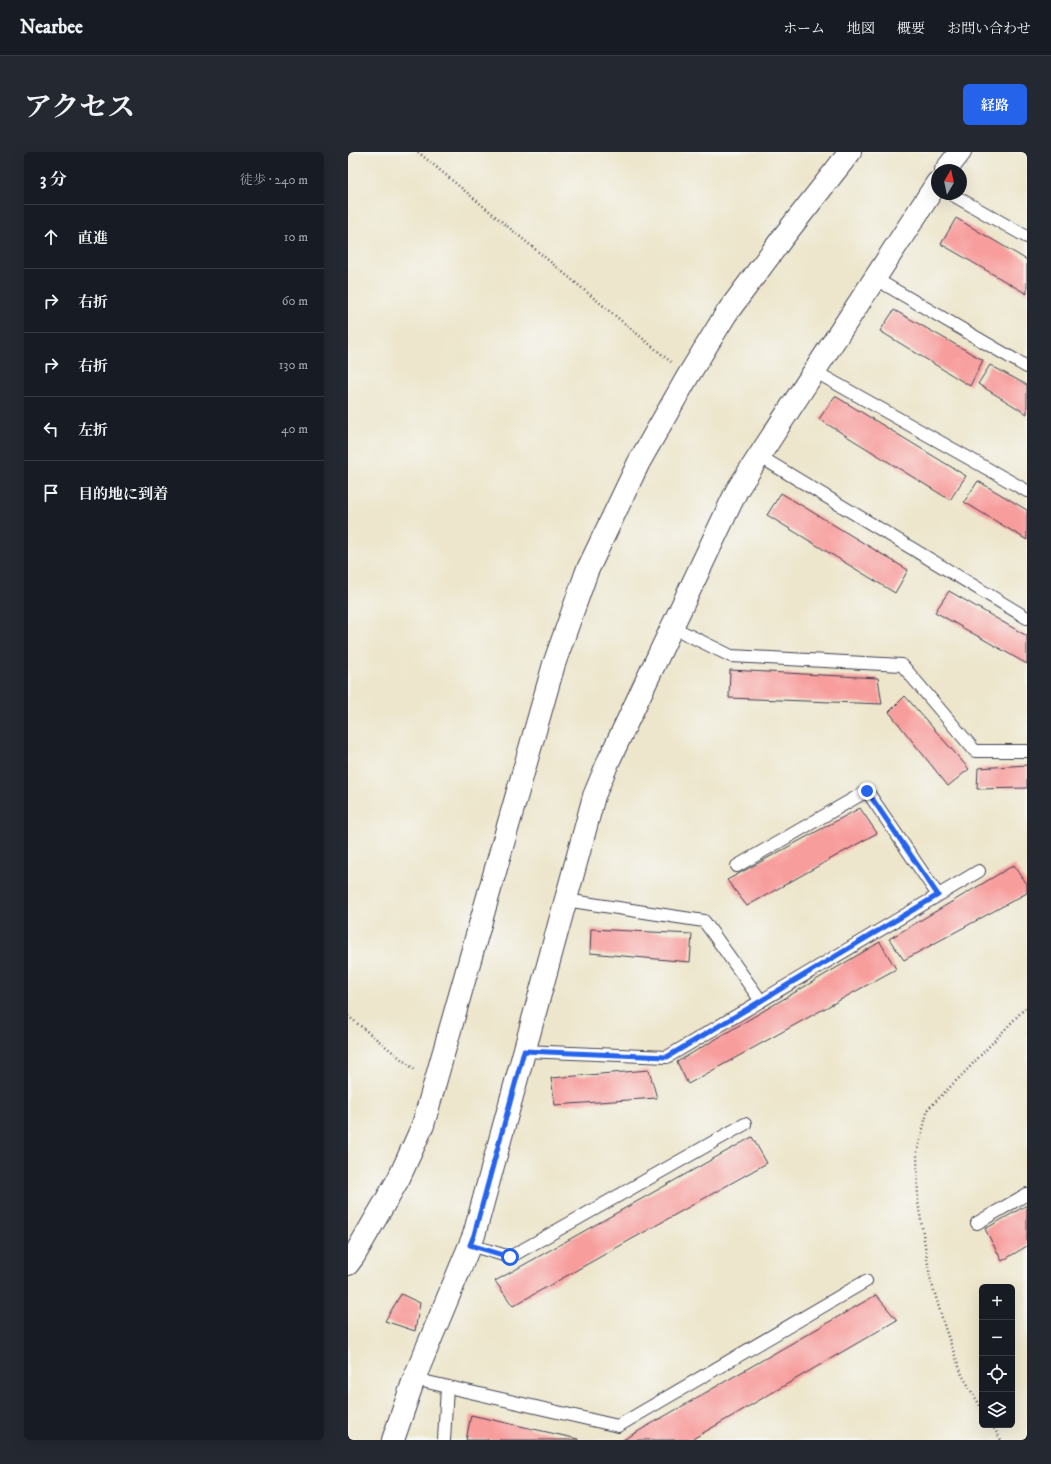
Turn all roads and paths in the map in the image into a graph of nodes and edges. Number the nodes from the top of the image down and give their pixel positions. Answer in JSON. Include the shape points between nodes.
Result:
{"nodes":[{"id":1,"x":418,"y":152,"type":"edge"},
{"id":2,"x":850,"y":152,"type":"edge"},
{"id":3,"x":960,"y":152,"type":"edge"},
{"id":4,"x":953,"y":164,"type":"edge"},
{"id":5,"x":931,"y":198,"type":"edge"},
{"id":6,"x":967,"y":200,"type":"edge"},
{"id":7,"x":1027,"y":237,"type":"edge"},
{"id":8,"x":874,"y":278,"type":"junction"},
{"id":9,"x":1027,"y":367,"type":"edge"},
{"id":10,"x":814,"y":370,"type":"junction"},
{"id":11,"x":688,"y":376,"type":"junction"},
{"id":12,"x":759,"y":456,"type":"junction"},
{"id":13,"x":1027,"y":491,"type":"edge"},
{"id":14,"x":1027,"y":618,"type":"edge"},
{"id":15,"x":672,"y":627,"type":"junction"},
{"id":16,"x":1027,"y":751,"type":"edge"},
{"id":17,"x":737,"y":866,"type":"dead end"},
{"id":18,"x":979,"y":871,"type":"dead end"},
{"id":19,"x":938,"y":895,"type":"junction"},
{"id":20,"x":565,"y":900,"type":"junction"},
{"id":21,"x":761,"y":1001,"type":"junction"},
{"id":22,"x":1027,"y":1006,"type":"edge"},
{"id":23,"x":348,"y":1016,"type":"edge"},
{"id":24,"x":524,"y":1051,"type":"junction"},
{"id":25,"x":434,"y":1085,"type":"junction"},
{"id":26,"x":746,"y":1124,"type":"dead end"},
{"id":27,"x":1027,"y":1194,"type":"edge"},
{"id":28,"x":977,"y":1223,"type":"dead end"},
{"id":29,"x":470,"y":1245,"type":"junction"},
{"id":30,"x":348,"y":1264,"type":"edge"},
{"id":31,"x":866,"y":1281,"type":"dead end"},
{"id":32,"x":414,"y":1379,"type":"junction"},
{"id":33,"x":447,"y":1386,"type":"junction"},
{"id":34,"x":979,"y":1404,"type":"edge"},
{"id":35,"x":994,"y":1428,"type":"edge"},
{"id":36,"x":393,"y":1440,"type":"edge"},
{"id":37,"x":444,"y":1440,"type":"edge"},
{"id":38,"x":1001,"y":1440,"type":"edge"}],
"edges":[{"from":1,"to":11,"type":"path"},
{"from":2,"to":11,"type":"street","via":[[726,314]]},
{"from":3,"to":4,"type":"street"},
{"from":5,"to":8,"type":"street"},
{"from":6,"to":7,"type":"lane"},
{"from":8,"to":9,"type":"lane"},
{"from":8,"to":10,"type":"street"},
{"from":10,"to":12,"type":"street"},
{"from":10,"to":13,"type":"lane"},
{"from":11,"to":25,"type":"street","via":[[639,462],[587,571],[554,664]]},
{"from":12,"to":14,"type":"lane"},
{"from":12,"to":15,"type":"street","via":[[737,490]]},
{"from":15,"to":16,"type":"lane","via":[[731,656],[902,664],[975,752]]},
{"from":15,"to":20,"type":"street","via":[[594,796]]},
{"from":17,"to":19,"type":"lane","via":[[867,791]]},
{"from":18,"to":19,"type":"lane"},
{"from":19,"to":21,"type":"lane"},
{"from":20,"to":21,"type":"lane","via":[[704,920]]},
{"from":20,"to":24,"type":"street"},
{"from":21,"to":24,"type":"lane","via":[[667,1057]]},
{"from":22,"to":34,"type":"path","via":[[928,1109],[918,1152],[918,1202],[930,1277],[962,1375]]},
{"from":23,"to":25,"type":"path"},
{"from":24,"to":29,"type":"street"},
{"from":25,"to":30,"type":"street","via":[[423,1125],[399,1178]]},
{"from":26,"to":29,"type":"lane","via":[[510,1257]]},
{"from":27,"to":28,"type":"lane"},
{"from":29,"to":32,"type":"street"},
{"from":31,"to":33,"type":"lane","via":[[618,1426]]},
{"from":32,"to":33,"type":"lane"},
{"from":32,"to":36,"type":"street"},
{"from":33,"to":37,"type":"lane"},
{"from":35,"to":38,"type":"path"}]}
